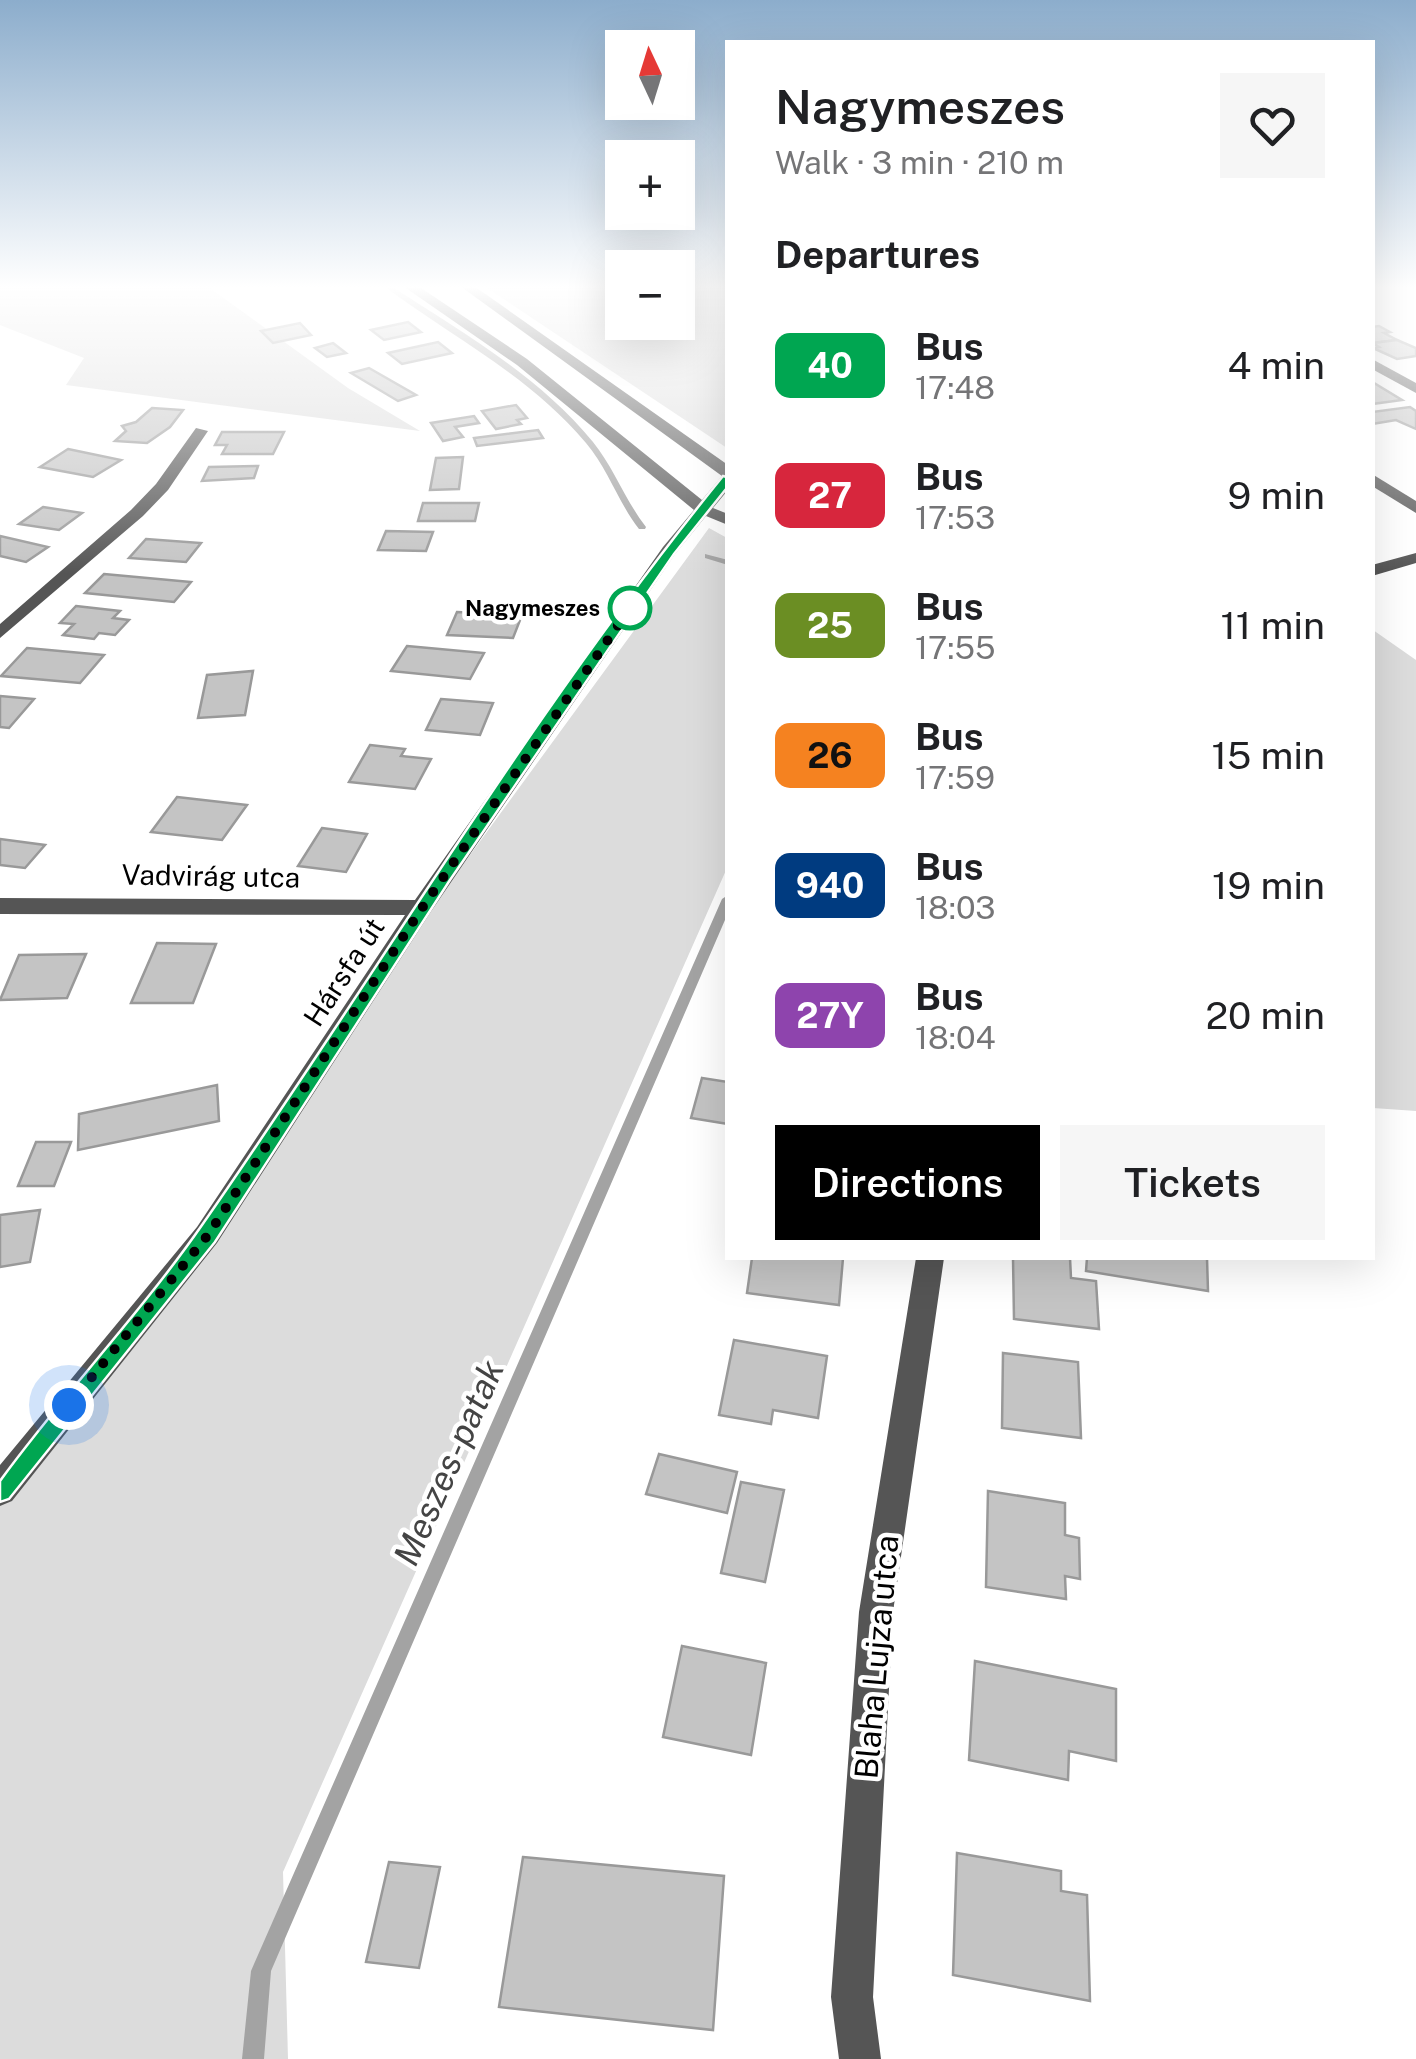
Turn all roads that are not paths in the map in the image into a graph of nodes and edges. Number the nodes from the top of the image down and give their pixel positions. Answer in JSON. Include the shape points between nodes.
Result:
{"nodes":[{"id":1,"x":547,"y":382,"type":"edge"},
{"id":2,"x":598,"y":382,"type":"edge"},
{"id":3,"x":201,"y":431,"type":"dead end"},
{"id":4,"x":725,"y":474,"type":"edge"},
{"id":5,"x":725,"y":480,"type":"edge"},
{"id":6,"x":1375,"y":481,"type":"edge"},
{"id":7,"x":702,"y":508,"type":"junction"},
{"id":8,"x":1416,"y":508,"type":"edge"},
{"id":9,"x":725,"y":519,"type":"edge"},
{"id":10,"x":1416,"y":558,"type":"edge"},
{"id":11,"x":1375,"y":570,"type":"edge"},
{"id":12,"x":0,"y":633,"type":"edge"},
{"id":13,"x":0,"y":906,"type":"edge"},
{"id":14,"x":422,"y":908,"type":"junction"},
{"id":15,"x":930,"y":1260,"type":"edge"},
{"id":16,"x":0,"y":1490,"type":"edge"},
{"id":17,"x":860,"y":2059,"type":"edge"}],
"edges":[{"from":1,"to":7,"type":"street"},
{"from":2,"to":4,"type":"street"},
{"from":3,"to":12,"type":"street","via":[[162,487]]},
{"from":5,"to":7,"type":"street","name":"Hársfa út"},
{"from":6,"to":8,"type":"street"},
{"from":7,"to":9,"type":"street"},
{"from":7,"to":14,"type":"street","name":"Hársfa út"},
{"from":10,"to":11,"type":"street"},
{"from":13,"to":14,"type":"street","name":"Vadvirág utca"},
{"from":14,"to":16,"type":"street","name":"Hársfa út","via":[[208,1235]]},
{"from":15,"to":17,"type":"street","name":"Blaha Lujza utca","via":[[876,1612],[852,1997]]}]}
